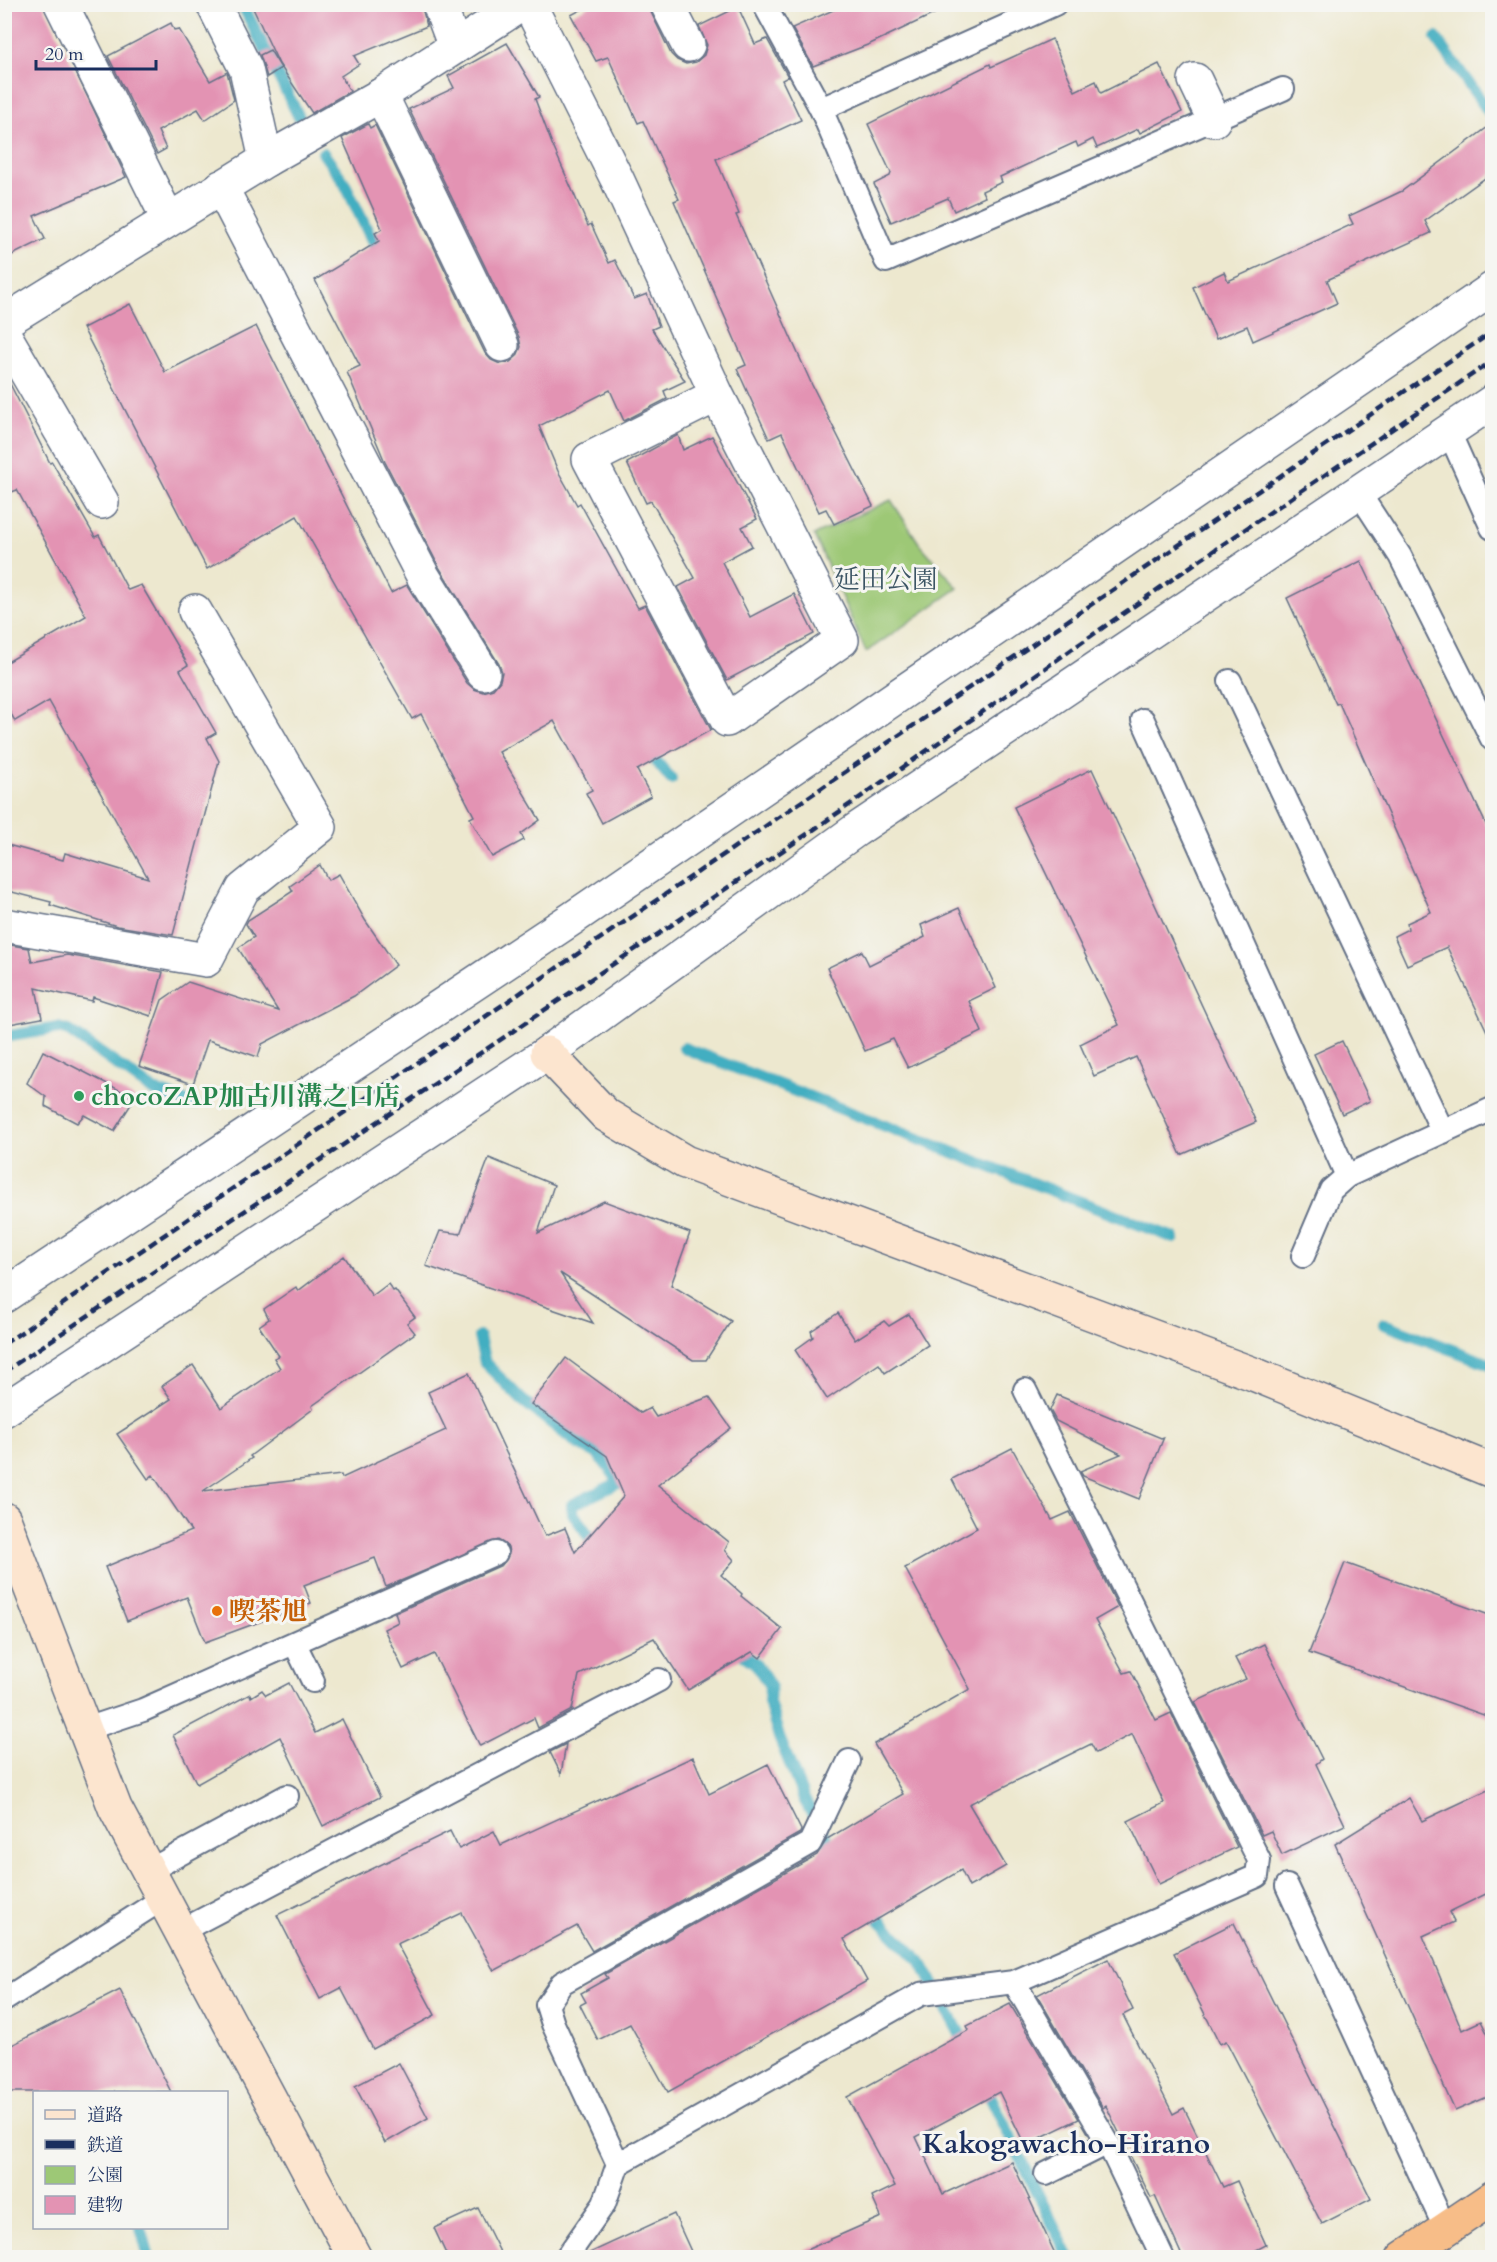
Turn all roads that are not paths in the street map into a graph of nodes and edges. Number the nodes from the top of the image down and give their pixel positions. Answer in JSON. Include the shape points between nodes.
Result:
{"nodes":[{"id":1,"x":61,"y":4,"type":"edge"},
{"id":2,"x":213,"y":4,"type":"edge"},
{"id":3,"x":439,"y":4,"type":"edge"},
{"id":4,"x":522,"y":4,"type":"edge"},
{"id":5,"x":529,"y":4,"type":"edge"},
{"id":6,"x":667,"y":4,"type":"edge"},
{"id":7,"x":764,"y":4,"type":"edge"},
{"id":8,"x":1055,"y":4,"type":"edge"},
{"id":9,"x":688,"y":45,"type":"dead end"},
{"id":10,"x":455,"y":47,"type":"junction"},
{"id":11,"x":1195,"y":80,"type":"dead end"},
{"id":12,"x":1283,"y":89,"type":"dead end"},
{"id":13,"x":381,"y":95,"type":"junction"},
{"id":14,"x":821,"y":109,"type":"junction"},
{"id":15,"x":1214,"y":120,"type":"junction"},
{"id":16,"x":266,"y":160,"type":"junction"},
{"id":17,"x":221,"y":187,"type":"junction"},
{"id":18,"x":168,"y":219,"type":"junction"},
{"id":19,"x":1492,"y":289,"type":"edge"},
{"id":20,"x":7,"y":318,"type":"edge"},
{"id":21,"x":502,"y":345,"type":"dead end"},
{"id":22,"x":717,"y":395,"type":"junction"},
{"id":23,"x":1492,"y":402,"type":"edge"},
{"id":24,"x":1449,"y":432,"type":"junction"},
{"id":25,"x":1359,"y":493,"type":"junction"},
{"id":26,"x":102,"y":502,"type":"dead end"},
{"id":27,"x":1492,"y":528,"type":"edge"},
{"id":28,"x":195,"y":611,"type":"dead end"},
{"id":29,"x":483,"y":673,"type":"dead end"},
{"id":30,"x":1230,"y":681,"type":"dead end"},
{"id":31,"x":1143,"y":720,"type":"dead end"},
{"id":32,"x":1492,"y":739,"type":"edge"},
{"id":33,"x":4,"y":925,"type":"edge"},
{"id":34,"x":547,"y":1053,"type":"junction"},
{"id":35,"x":1492,"y":1109,"type":"edge"},
{"id":36,"x":1443,"y":1132,"type":"junction"},
{"id":37,"x":1347,"y":1176,"type":"junction"},
{"id":38,"x":1303,"y":1256,"type":"dead end"},
{"id":39,"x":4,"y":1296,"type":"edge"},
{"id":40,"x":1026,"y":1390,"type":"dead end"},
{"id":41,"x":4,"y":1410,"type":"edge"},
{"id":42,"x":1492,"y":1471,"type":"edge"},
{"id":43,"x":4,"y":1519,"type":"edge"},
{"id":44,"x":496,"y":1553,"type":"dead end"},
{"id":45,"x":295,"y":1644,"type":"junction"},
{"id":46,"x":659,"y":1680,"type":"dead end"},
{"id":47,"x":313,"y":1681,"type":"dead end"},
{"id":48,"x":86,"y":1729,"type":"junction"},
{"id":49,"x":849,"y":1761,"type":"dead end"},
{"id":50,"x":287,"y":1796,"type":"dead end"},
{"id":51,"x":157,"y":1884,"type":"junction"},
{"id":52,"x":1287,"y":1886,"type":"dead end"},
{"id":53,"x":181,"y":1931,"type":"junction"},
{"id":54,"x":1014,"y":1982,"type":"junction"},
{"id":55,"x":4,"y":2000,"type":"edge"},
{"id":56,"x":1108,"y":2143,"type":"junction"},
{"id":57,"x":618,"y":2164,"type":"junction"},
{"id":58,"x":1046,"y":2174,"type":"dead end"},
{"id":59,"x":1492,"y":2198,"type":"edge"},
{"id":60,"x":1445,"y":2228,"type":"junction"},
{"id":61,"x":355,"y":2258,"type":"edge"},
{"id":62,"x":566,"y":2258,"type":"edge"},
{"id":63,"x":1163,"y":2258,"type":"edge"},
{"id":64,"x":1402,"y":2258,"type":"edge"}],
"edges":[{"from":1,"to":18,"type":"street"},
{"from":2,"to":16,"type":"street","via":[[246,69]]},
{"from":3,"to":10,"type":"street"},
{"from":4,"to":10,"type":"street"},
{"from":5,"to":22,"type":"street","via":[[617,179]]},
{"from":6,"to":9,"type":"street"},
{"from":7,"to":14,"type":"lane"},
{"from":8,"to":14,"type":"lane"},
{"from":10,"to":13,"type":"street"},
{"from":11,"to":15,"type":"street"},
{"from":12,"to":15,"type":"lane"},
{"from":13,"to":16,"type":"street"},
{"from":13,"to":21,"type":"street"},
{"from":14,"to":15,"type":"lane","via":[[886,261]]},
{"from":16,"to":17,"type":"street"},
{"from":17,"to":18,"type":"street"},
{"from":17,"to":29,"type":"street","via":[[423,576]]},
{"from":18,"to":20,"type":"street"},
{"from":19,"to":39,"type":"street","via":[[582,911]]},
{"from":20,"to":26,"type":"street"},
{"from":22,"to":22,"type":"street","via":[[842,640],[727,720],[589,459]]},
{"from":23,"to":24,"type":"street"},
{"from":24,"to":25,"type":"street"},
{"from":24,"to":27,"type":"lane"},
{"from":25,"to":32,"type":"lane","via":[[1400,556]]},
{"from":25,"to":34,"type":"street","via":[[856,830]]},
{"from":28,"to":33,"type":"street","via":[[320,827],[243,889],[206,960]]},
{"from":30,"to":36,"type":"lane"},
{"from":31,"to":37,"type":"lane"},
{"from":34,"to":41,"type":"street"},
{"from":34,"to":42,"type":"street","via":[[606,1115],[685,1162],[1256,1375]]},
{"from":35,"to":36,"type":"lane"},
{"from":36,"to":37,"type":"lane"},
{"from":37,"to":38,"type":"lane","via":[[1331,1190]]},
{"from":40,"to":54,"type":"lane","via":[[1259,1860],[1257,1876]]},
{"from":43,"to":48,"type":"street"},
{"from":44,"to":45,"type":"lane"},
{"from":45,"to":47,"type":"lane"},
{"from":45,"to":48,"type":"lane","via":[[143,1710]]},
{"from":46,"to":53,"type":"lane"},
{"from":48,"to":51,"type":"street","via":[[115,1808]]},
{"from":49,"to":57,"type":"lane","via":[[810,1843],[562,1983],[547,2005]]},
{"from":50,"to":51,"type":"lane"},
{"from":51,"to":53,"type":"street"},
{"from":51,"to":55,"type":"lane"},
{"from":52,"to":60,"type":"lane"},
{"from":53,"to":61,"type":"street"},
{"from":54,"to":56,"type":"lane"},
{"from":54,"to":57,"type":"lane","via":[[921,1994]]},
{"from":56,"to":58,"type":"lane"},
{"from":56,"to":63,"type":"lane"},
{"from":57,"to":62,"type":"lane","via":[[604,2204]]},
{"from":59,"to":60,"type":"highway"},
{"from":60,"to":64,"type":"highway"}]}
